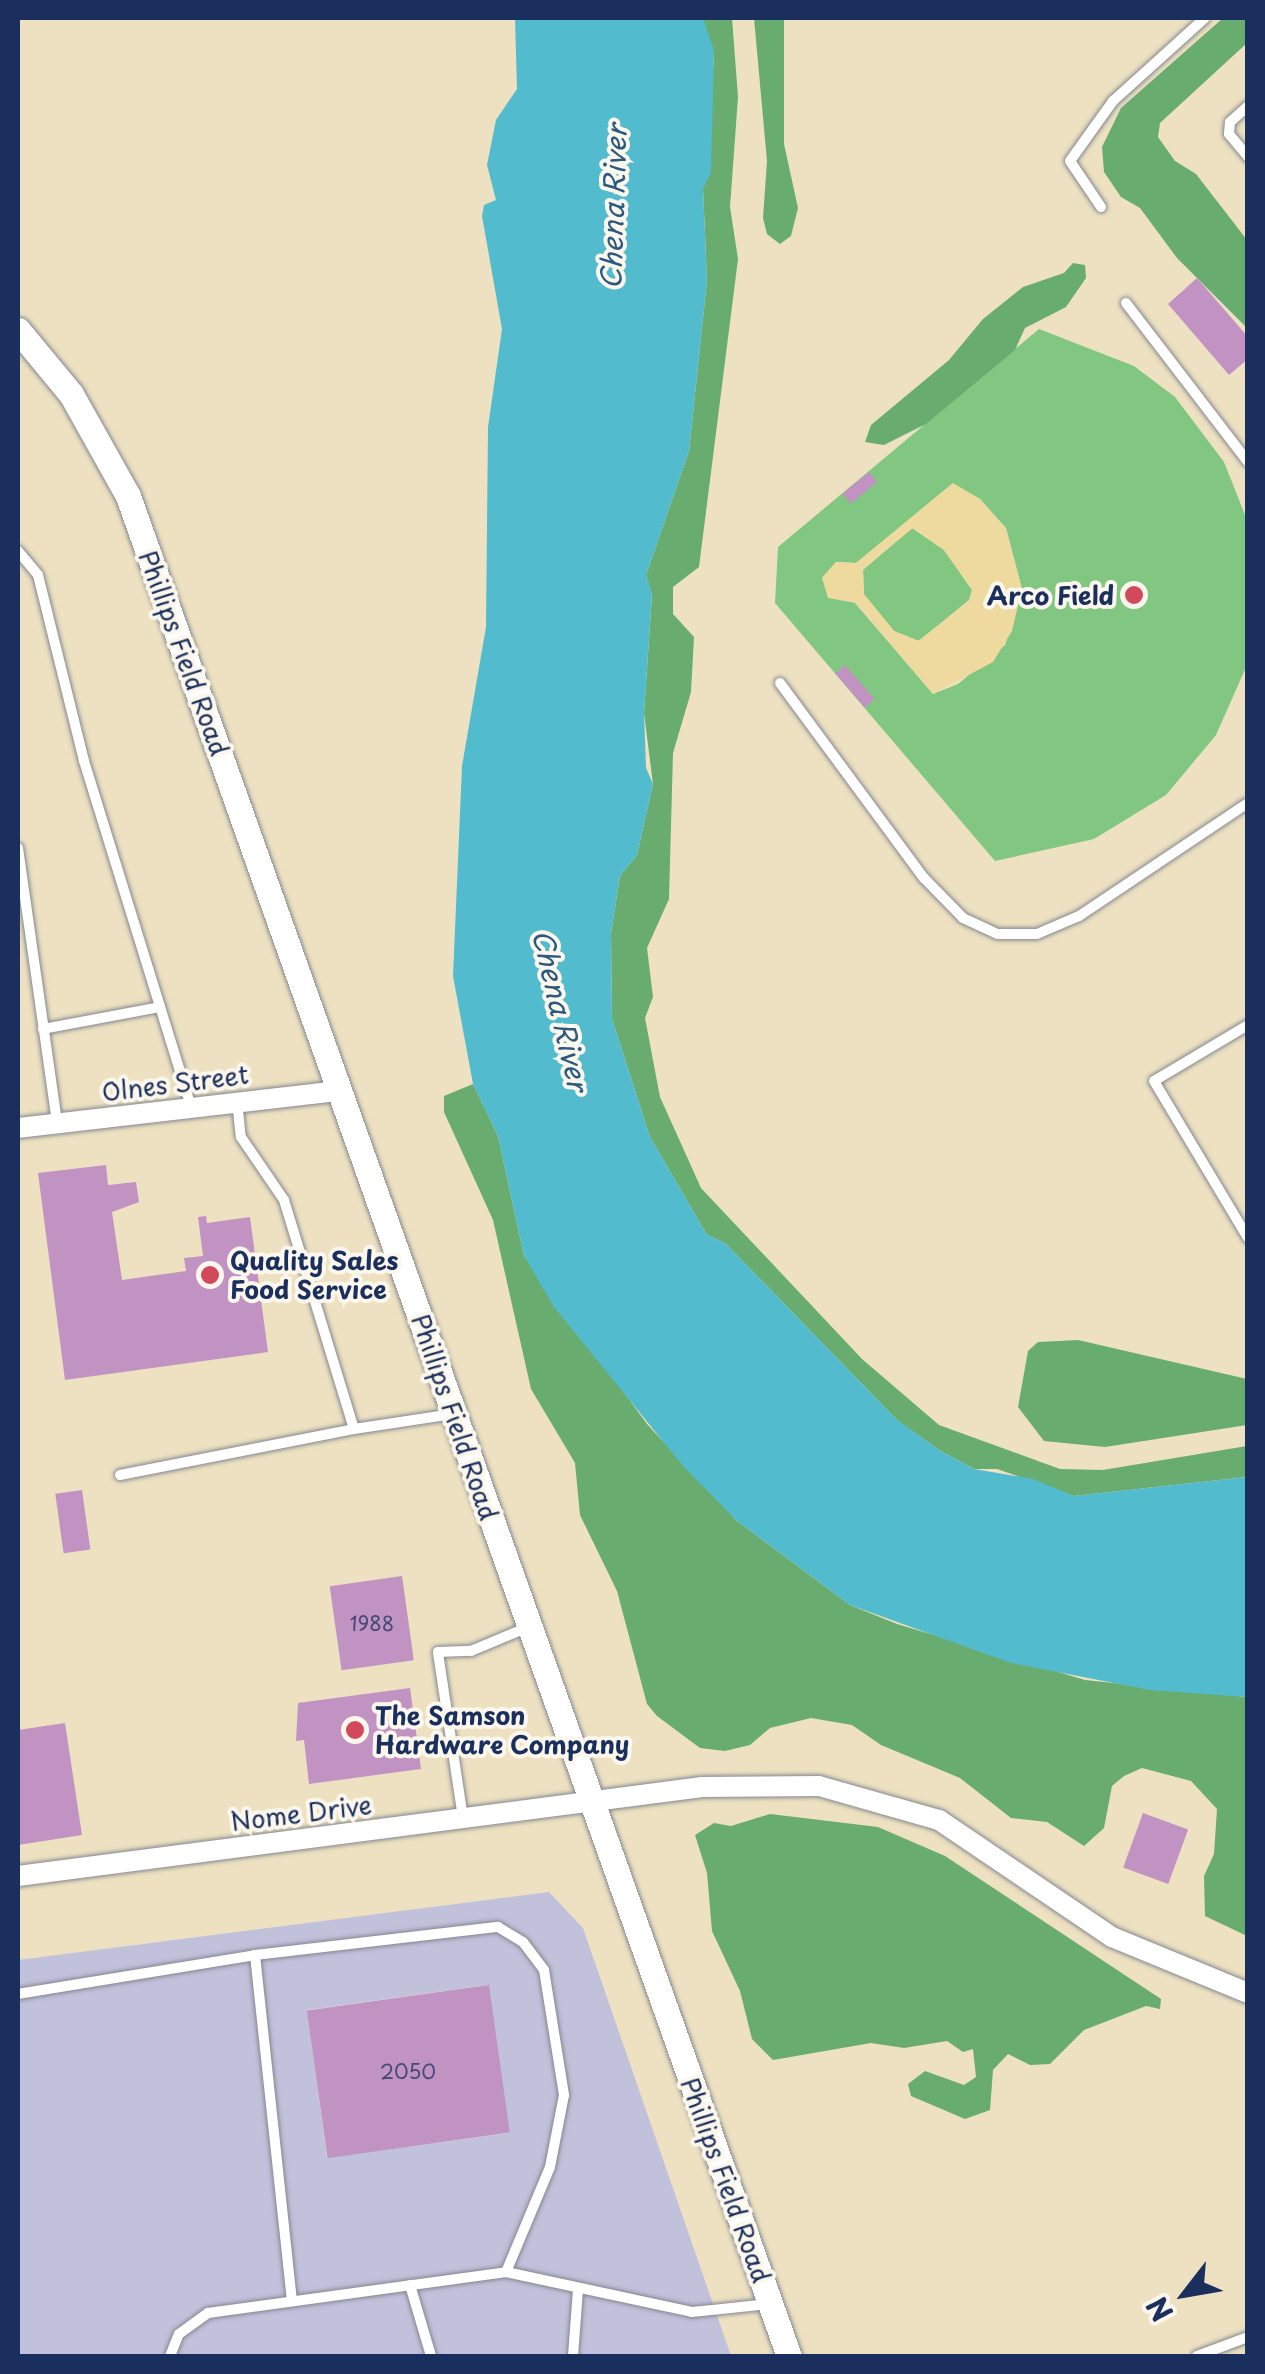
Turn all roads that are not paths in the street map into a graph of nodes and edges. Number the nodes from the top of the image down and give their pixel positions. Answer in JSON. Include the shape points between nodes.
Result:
{"nodes":[{"id":1,"x":1205,"y":18,"type":"edge"},
{"id":2,"x":1248,"y":106,"type":"edge"},
{"id":3,"x":1248,"y":157,"type":"edge"},
{"id":4,"x":1101,"y":207,"type":"dead end"},
{"id":5,"x":1126,"y":304,"type":"dead end"},
{"id":6,"x":18,"y":330,"type":"edge"},
{"id":7,"x":1248,"y":462,"type":"edge"},
{"id":8,"x":18,"y":551,"type":"edge"},
{"id":9,"x":780,"y":683,"type":"dead end"},
{"id":10,"x":1248,"y":804,"type":"edge"},
{"id":11,"x":18,"y":848,"type":"edge"},
{"id":12,"x":160,"y":1007,"type":"junction"},
{"id":13,"x":1248,"y":1025,"type":"edge"},
{"id":14,"x":43,"y":1029,"type":"junction"},
{"id":15,"x":340,"y":1091,"type":"junction"},
{"id":16,"x":236,"y":1101,"type":"junction"},
{"id":17,"x":191,"y":1106,"type":"junction"},
{"id":18,"x":57,"y":1123,"type":"junction"},
{"id":19,"x":18,"y":1128,"type":"edge"},
{"id":20,"x":1248,"y":1238,"type":"edge"},
{"id":21,"x":454,"y":1413,"type":"junction"},
{"id":22,"x":354,"y":1429,"type":"junction"},
{"id":23,"x":120,"y":1475,"type":"dead end"},
{"id":24,"x":529,"y":1627,"type":"junction"},
{"id":25,"x":592,"y":1805,"type":"junction"},
{"id":26,"x":463,"y":1818,"type":"junction"},
{"id":27,"x":18,"y":1876,"type":"edge"},
{"id":28,"x":255,"y":1955,"type":"junction"},
{"id":29,"x":1248,"y":1993,"type":"edge"},
{"id":30,"x":18,"y":1994,"type":"edge"},
{"id":31,"x":506,"y":2272,"type":"junction"},
{"id":32,"x":410,"y":2285,"type":"junction"},
{"id":33,"x":578,"y":2290,"type":"junction"},
{"id":34,"x":292,"y":2301,"type":"junction"},
{"id":35,"x":770,"y":2304,"type":"junction"},
{"id":36,"x":1248,"y":2338,"type":"edge"},
{"id":37,"x":170,"y":2356,"type":"edge"},
{"id":38,"x":430,"y":2356,"type":"edge"},
{"id":39,"x":572,"y":2356,"type":"edge"},
{"id":40,"x":789,"y":2356,"type":"edge"},
{"id":41,"x":1198,"y":2356,"type":"edge"}],
"edges":[{"from":1,"to":4,"type":"lane","via":[[1113,101],[1070,161]]},
{"from":2,"to":3,"type":"lane","via":[[1230,122],[1229,134]]},
{"from":5,"to":7,"type":"lane"},
{"from":6,"to":15,"type":"street","name":"Phillips Field Road","via":[[72,394],[128,496]]},
{"from":8,"to":12,"type":"lane","via":[[38,575],[84,761]]},
{"from":9,"to":10,"type":"lane","via":[[924,878],[964,918],[998,934],[1036,934],[1079,916]]},
{"from":11,"to":14,"type":"lane"},
{"from":12,"to":14,"type":"lane"},
{"from":12,"to":17,"type":"lane"},
{"from":13,"to":20,"type":"lane","via":[[1154,1081]]},
{"from":14,"to":18,"type":"lane"},
{"from":15,"to":16,"type":"street","name":"Olnes Street"},
{"from":15,"to":21,"type":"street","name":"Phillips Field Road"},
{"from":16,"to":17,"type":"street","name":"Olnes Street"},
{"from":16,"to":22,"type":"lane","via":[[241,1138],[284,1200]]},
{"from":17,"to":18,"type":"street","name":"Olnes Street"},
{"from":18,"to":19,"type":"street","name":"Olnes Street"},
{"from":21,"to":22,"type":"lane"},
{"from":21,"to":24,"type":"street","name":"Phillips Field Road"},
{"from":22,"to":23,"type":"lane"},
{"from":24,"to":25,"type":"street","name":"Phillips Field Road"},
{"from":24,"to":26,"type":"lane","via":[[471,1651],[438,1652]]},
{"from":25,"to":26,"type":"street","name":"Nome Drive"},
{"from":25,"to":29,"type":"street","name":"Nome Drive","via":[[780,1783],[896,1802],[970,1837],[1112,1937]]},
{"from":25,"to":35,"type":"street","name":"Phillips Field Road"},
{"from":26,"to":27,"type":"street","name":"Nome Drive"},
{"from":28,"to":30,"type":"lane"},
{"from":28,"to":31,"type":"lane","via":[[498,1926],[523,1942],[544,1970],[564,2095],[550,2167]]},
{"from":28,"to":34,"type":"lane"},
{"from":31,"to":32,"type":"lane"},
{"from":31,"to":33,"type":"lane"},
{"from":32,"to":34,"type":"lane"},
{"from":32,"to":38,"type":"lane"},
{"from":33,"to":35,"type":"lane","via":[[692,2312]]},
{"from":33,"to":39,"type":"lane"},
{"from":34,"to":37,"type":"lane","via":[[208,2313],[179,2334]]},
{"from":35,"to":40,"type":"street","name":"Phillips Field Road"},
{"from":36,"to":41,"type":"lane"}]}
